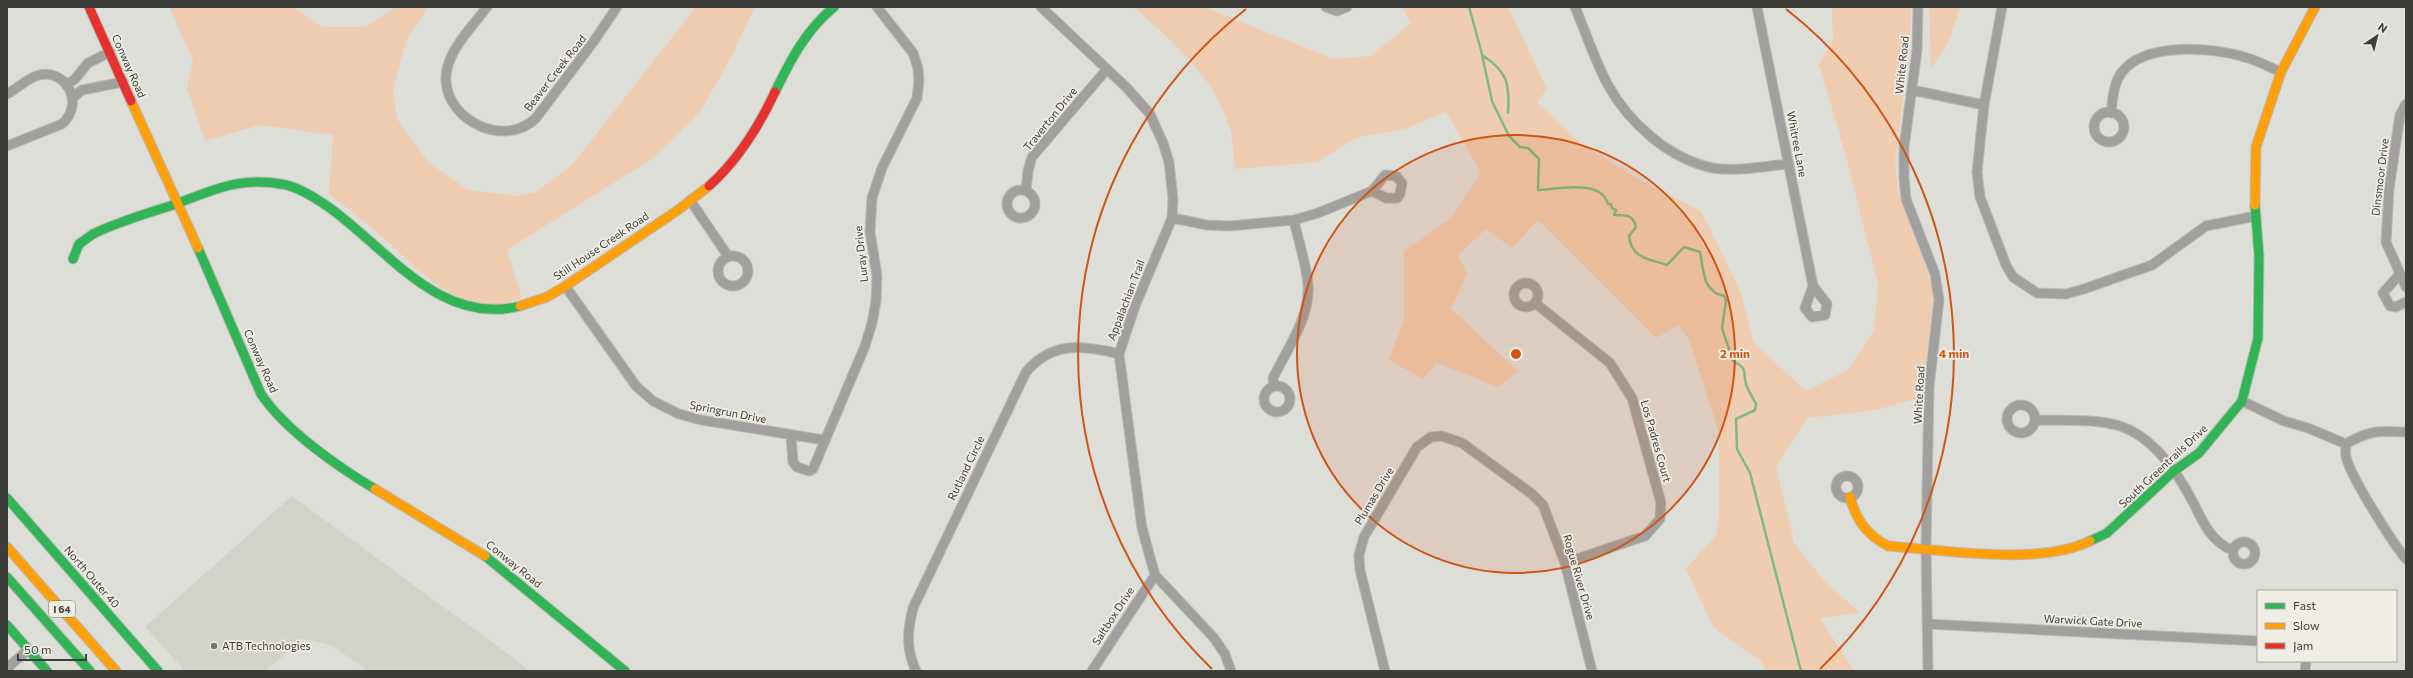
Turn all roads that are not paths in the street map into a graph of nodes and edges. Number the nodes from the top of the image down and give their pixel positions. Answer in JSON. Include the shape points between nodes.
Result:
{"nodes":[{"id":1,"x":89,"y":7,"type":"edge"},
{"id":2,"x":487,"y":7,"type":"edge"},
{"id":3,"x":617,"y":7,"type":"edge"},
{"id":4,"x":834,"y":7,"type":"edge"},
{"id":5,"x":877,"y":7,"type":"edge"},
{"id":6,"x":1041,"y":7,"type":"edge"},
{"id":7,"x":1326,"y":7,"type":"edge"},
{"id":8,"x":1347,"y":7,"type":"edge"},
{"id":9,"x":1575,"y":7,"type":"edge"},
{"id":10,"x":1757,"y":7,"type":"edge"},
{"id":11,"x":1918,"y":7,"type":"edge"},
{"id":12,"x":2002,"y":7,"type":"edge"},
{"id":13,"x":2315,"y":7,"type":"edge"},
{"id":14,"x":110,"y":52,"type":"junction"},
{"id":15,"x":1107,"y":69,"type":"junction"},
{"id":16,"x":82,"y":72,"type":"junction"},
{"id":17,"x":2281,"y":72,"type":"junction"},
{"id":18,"x":123,"y":82,"type":"junction"},
{"id":19,"x":66,"y":85,"type":"junction"},
{"id":20,"x":91,"y":88,"type":"junction"},
{"id":21,"x":1912,"y":90,"type":"junction"},
{"id":22,"x":7,"y":94,"type":"edge"},
{"id":23,"x":74,"y":97,"type":"junction"},
{"id":24,"x":2406,"y":104,"type":"edge"},
{"id":25,"x":1984,"y":105,"type":"junction"},
{"id":26,"x":2111,"y":112,"type":"dead end"},
{"id":27,"x":7,"y":146,"type":"edge"},
{"id":28,"x":1789,"y":164,"type":"junction"},
{"id":29,"x":1026,"y":191,"type":"dead end"},
{"id":30,"x":1372,"y":191,"type":"dead end"},
{"id":31,"x":690,"y":200,"type":"junction"},
{"id":32,"x":178,"y":203,"type":"junction"},
{"id":33,"x":2256,"y":216,"type":"junction"},
{"id":34,"x":1172,"y":218,"type":"junction"},
{"id":35,"x":1294,"y":220,"type":"junction"},
{"id":36,"x":728,"y":256,"type":"dead end"},
{"id":37,"x":73,"y":259,"type":"dead end"},
{"id":38,"x":2399,"y":275,"type":"junction"},
{"id":39,"x":1813,"y":286,"type":"dead end"},
{"id":40,"x":566,"y":287,"type":"junction"},
{"id":41,"x":2406,"y":287,"type":"edge"},
{"id":42,"x":2406,"y":302,"type":"edge"},
{"id":43,"x":1535,"y":303,"type":"dead end"},
{"id":44,"x":1119,"y":354,"type":"junction"},
{"id":45,"x":1274,"y":386,"type":"dead end"},
{"id":46,"x":2242,"y":401,"type":"junction"},
{"id":47,"x":2035,"y":420,"type":"dead end"},
{"id":48,"x":2406,"y":432,"type":"edge"},
{"id":49,"x":792,"y":436,"type":"junction"},
{"id":50,"x":1431,"y":437,"type":"joint"},
{"id":51,"x":824,"y":440,"type":"junction"},
{"id":52,"x":2346,"y":444,"type":"junction"},
{"id":53,"x":2174,"y":471,"type":"junction"},
{"id":54,"x":1850,"y":497,"type":"dead end"},
{"id":55,"x":7,"y":498,"type":"edge"},
{"id":56,"x":7,"y":547,"type":"edge"},
{"id":57,"x":1926,"y":547,"type":"junction"},
{"id":58,"x":2232,"y":550,"type":"dead end"},
{"id":59,"x":2406,"y":559,"type":"edge"},
{"id":60,"x":1566,"y":563,"type":"junction"},
{"id":61,"x":1155,"y":575,"type":"junction"},
{"id":62,"x":7,"y":576,"type":"edge"},
{"id":63,"x":1926,"y":624,"type":"junction"},
{"id":64,"x":7,"y":625,"type":"edge"},
{"id":65,"x":2257,"y":641,"type":"edge"},
{"id":66,"x":28,"y":650,"type":"junction"},
{"id":67,"x":7,"y":668,"type":"edge"},
{"id":68,"x":47,"y":671,"type":"edge"},
{"id":69,"x":90,"y":671,"type":"edge"},
{"id":70,"x":116,"y":671,"type":"edge"},
{"id":71,"x":158,"y":671,"type":"edge"},
{"id":72,"x":625,"y":671,"type":"edge"},
{"id":73,"x":916,"y":671,"type":"edge"},
{"id":74,"x":1092,"y":671,"type":"edge"},
{"id":75,"x":1231,"y":671,"type":"edge"},
{"id":76,"x":1385,"y":671,"type":"edge"},
{"id":77,"x":1592,"y":671,"type":"edge"},
{"id":78,"x":1928,"y":671,"type":"edge"}],
"edges":[{"from":1,"to":14,"type":"main road","name":"Conway Road"},
{"from":2,"to":3,"type":"street","name":"Beaver Creek Road","via":[[451,58],[446,80],[449,94],[455,104],[474,122],[494,132],[524,127],[533,121]]},
{"from":4,"to":31,"type":"main road","name":"Still House Creek Road","via":[[822,15],[805,34],[758,125],[737,155],[725,170]]},
{"from":5,"to":51,"type":"street","name":"Luray Drive","via":[[913,53],[918,68],[917,98],[882,168],[872,198],[870,232],[877,276],[872,323],[865,346]]},
{"from":6,"to":15,"type":"street","name":"Appalachian Trail"},
{"from":7,"to":8,"type":"street","via":[[1337,11]]},
{"from":9,"to":28,"type":"street","via":[[1608,86],[1648,134],[1682,156],[1713,168]]},
{"from":10,"to":28,"type":"street","name":"Whitree Lane"},
{"from":11,"to":21,"type":"street","name":"White Road","via":[[1917,50]]},
{"from":12,"to":25,"type":"street"},
{"from":13,"to":17,"type":"main road","name":"South Greentrails Drive"},
{"from":14,"to":16,"type":"street","via":[[88,63]]},
{"from":14,"to":18,"type":"main road","name":"Conway Road"},
{"from":15,"to":29,"type":"street","name":"Traverton Drive","via":[[1032,157]]},
{"from":15,"to":34,"type":"street","name":"Appalachian Trail","via":[[1146,109],[1157,129],[1169,162],[1172,179]]},
{"from":16,"to":19,"type":"street"},
{"from":16,"to":20,"type":"street"},
{"from":17,"to":26,"type":"street","via":[[2244,57],[2218,52],[2151,52],[2138,58],[2122,71],[2114,86]]},
{"from":17,"to":33,"type":"main road","name":"South Greentrails Drive","via":[[2256,147]]},
{"from":18,"to":20,"type":"street"},
{"from":18,"to":32,"type":"main road","name":"Conway Road"},
{"from":19,"to":22,"type":"street","via":[[59,78],[49,75],[37,76]]},
{"from":19,"to":23,"type":"street"},
{"from":20,"to":23,"type":"street","via":[[82,90]]},
{"from":21,"to":25,"type":"street"},
{"from":21,"to":57,"type":"street","name":"White Road","via":[[1904,148],[1906,199],[1935,274],[1939,300],[1929,387]]},
{"from":23,"to":27,"type":"street","via":[[68,118],[62,124]]},
{"from":24,"to":38,"type":"street","name":"Dinsmoor Drive","via":[[2400,115],[2389,189],[2386,242]]},
{"from":25,"to":33,"type":"street","via":[[1977,172],[1980,197],[2013,277],[2037,293],[2066,294],[2084,289],[2152,265],[2206,226]]},
{"from":28,"to":39,"type":"street","name":"Whitree Lane"},
{"from":30,"to":35,"type":"street"},
{"from":31,"to":36,"type":"street"},
{"from":31,"to":40,"type":"main road","name":"Still House Creek Road"},
{"from":32,"to":37,"type":"main road","name":"Still House Creek Road","via":[[94,233],[78,243],[73,251]]},
{"from":32,"to":40,"type":"main road","name":"Still House Creek Road","via":[[234,183],[271,182],[308,193],[325,202],[414,278],[449,300],[490,310],[514,308]]},
{"from":32,"to":72,"type":"main road","name":"Conway Road","via":[[233,326],[251,374],[271,409],[314,448],[368,485],[479,550]]},
{"from":33,"to":46,"type":"main road","name":"South Greentrails Drive","via":[[2259,256],[2258,338]]},
{"from":34,"to":35,"type":"street","via":[[1207,225],[1230,226]]},
{"from":34,"to":44,"type":"street","name":"Appalachian Trail","via":[[1135,306]]},
{"from":35,"to":45,"type":"street","via":[[1308,286],[1308,298],[1298,330],[1273,378]]},
{"from":38,"to":41,"type":"street","name":"Dinsmoor Drive"},
{"from":38,"to":42,"type":"street","via":[[2383,293],[2390,306],[2396,307]]},
{"from":40,"to":49,"type":"street","name":"Springrun Drive","via":[[636,386],[653,401],[678,414],[701,420]]},
{"from":43,"to":60,"type":"street","name":"Los Padres Court","via":[[1610,363],[1632,398],[1660,503],[1660,520],[1645,536]]},
{"from":44,"to":61,"type":"street","name":"Appalachian Trail","via":[[1142,528]]},
{"from":44,"to":73,"type":"street","name":"Rutland Circle","via":[[1089,347],[1062,349],[1035,362],[1026,372],[913,608],[907,638],[909,655]]},
{"from":46,"to":52,"type":"street","via":[[2284,422],[2308,428]]},
{"from":46,"to":53,"type":"main road","name":"South Greentrails Drive","via":[[2199,453]]},
{"from":47,"to":53,"type":"street","via":[[2120,426],[2134,432],[2149,444]]},
{"from":48,"to":52,"type":"street","via":[[2363,434]]},
{"from":49,"to":51,"type":"street","name":"Springrun Drive"},
{"from":49,"to":51,"type":"street","name":"Luray Drive","via":[[793,462],[797,468],[809,471],[818,461]]},
{"from":50,"to":60,"type":"street","name":"Rogue River Drive","via":[[1442,436],[1462,443],[1532,494],[1543,505]]},
{"from":50,"to":76,"type":"street","name":"Plumas Drive","via":[[1417,447],[1409,460],[1364,537],[1359,555],[1363,586]]},
{"from":52,"to":59,"type":"street","via":[[2346,456],[2352,470],[2389,536]]},
{"from":53,"to":57,"type":"main road","name":"South Greentrails Drive","via":[[2107,533],[2082,545],[2059,551],[2023,555]]},
{"from":53,"to":58,"type":"street","via":[[2213,537]]},
{"from":54,"to":57,"type":"main road","name":"South Greentrails Drive","via":[[1855,518],[1862,528],[1879,542],[1898,547]]},
{"from":55,"to":71,"type":"main road","name":"North Outer 40"},
{"from":56,"to":70,"type":"main road","number":"I 64"},
{"from":57,"to":63,"type":"street","name":"White Road"},
{"from":60,"to":77,"type":"street","name":"Rogue River Drive"},
{"from":61,"to":74,"type":"street","name":"Saltbox Drive"},
{"from":61,"to":75,"type":"street","name":"Appalachian Trail","via":[[1214,638]]},
{"from":62,"to":69,"type":"main road","number":"I 64"},
{"from":63,"to":65,"type":"street","name":"Warwick Gate Drive"},
{"from":63,"to":78,"type":"street","name":"White Road"},
{"from":64,"to":66,"type":"main road"},
{"from":66,"to":67,"type":"street"},
{"from":66,"to":68,"type":"main road"}]}
